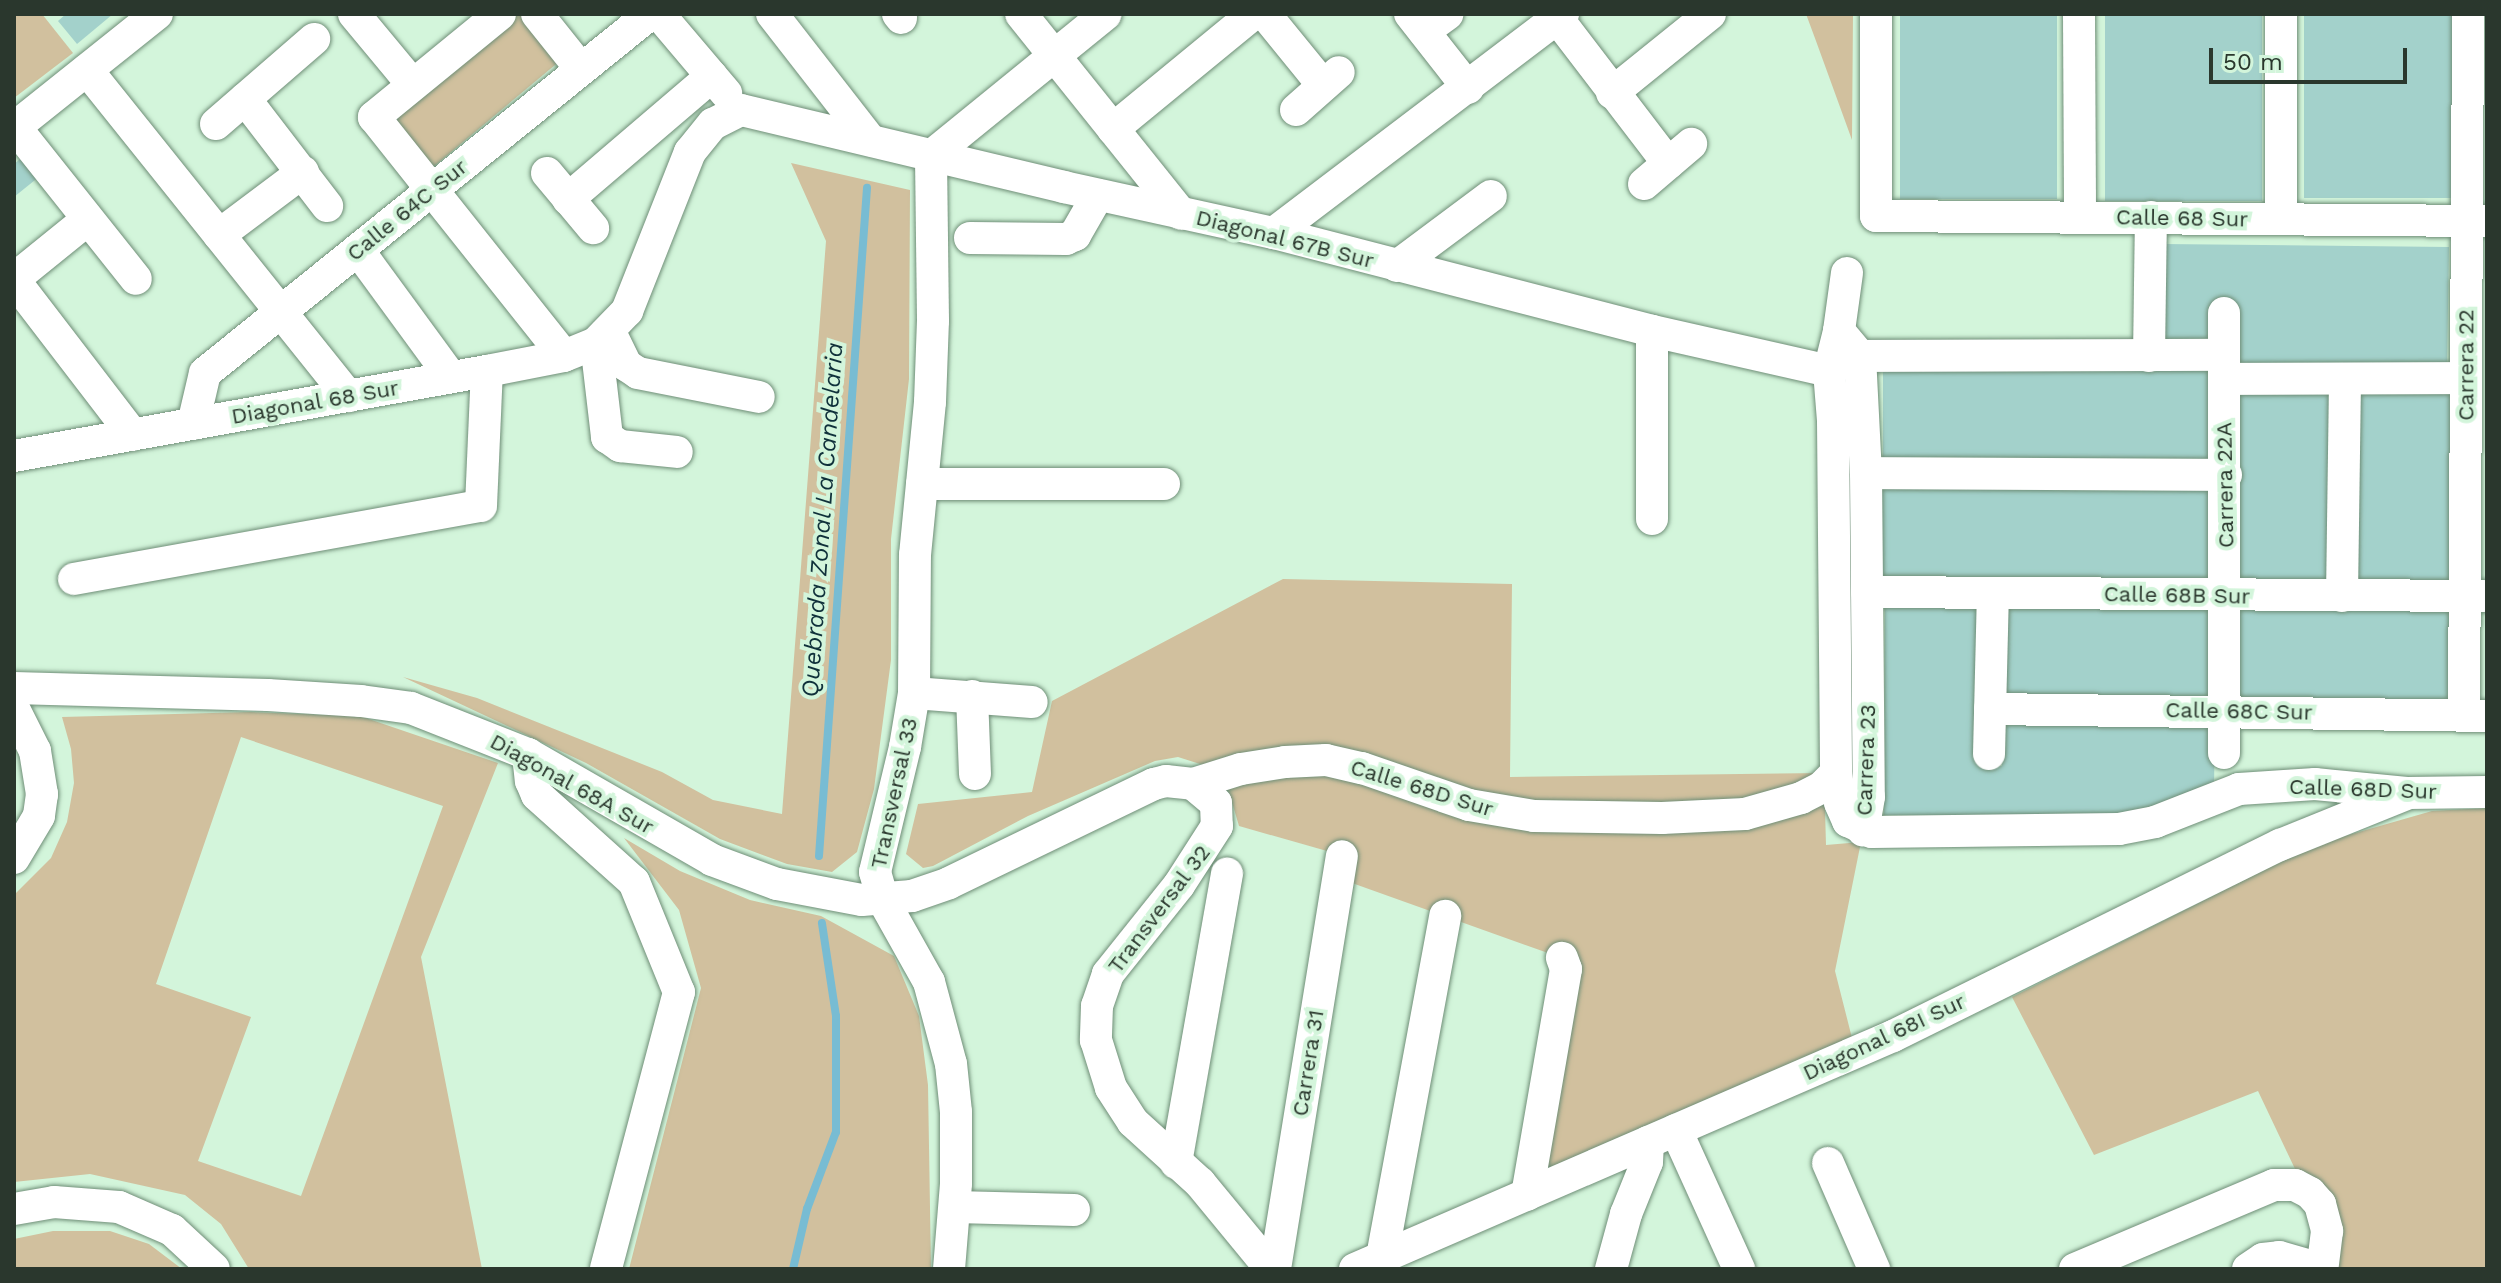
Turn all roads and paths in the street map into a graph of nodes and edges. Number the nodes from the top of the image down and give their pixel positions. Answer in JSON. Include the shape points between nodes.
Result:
{"nodes":[{"id":1,"x":157,"y":14,"type":"edge"},
{"id":2,"x":354,"y":14,"type":"edge"},
{"id":3,"x":500,"y":14,"type":"edge"},
{"id":4,"x":537,"y":14,"type":"edge"},
{"id":5,"x":650,"y":14,"type":"edge"},
{"id":6,"x":659,"y":14,"type":"edge"},
{"id":7,"x":772,"y":14,"type":"edge"},
{"id":8,"x":1021,"y":14,"type":"edge"},
{"id":9,"x":1106,"y":14,"type":"edge"},
{"id":10,"x":1253,"y":14,"type":"edge"},
{"id":11,"x":1265,"y":14,"type":"edge"},
{"id":12,"x":1710,"y":14,"type":"edge"},
{"id":13,"x":1876,"y":14,"type":"edge"},
{"id":14,"x":2079,"y":14,"type":"edge"},
{"id":15,"x":2281,"y":14,"type":"edge"},
{"id":16,"x":2468,"y":14,"type":"edge"},
{"id":17,"x":1558,"y":16,"type":"edge"},
{"id":18,"x":1427,"y":20,"type":"edge"},
{"id":19,"x":314,"y":39,"type":"dead end"},
{"id":20,"x":1055,"y":56,"type":"junction"},
{"id":21,"x":581,"y":69,"type":"junction"},
{"id":22,"x":87,"y":70,"type":"junction"},
{"id":23,"x":712,"y":76,"type":"junction"},
{"id":24,"x":413,"y":85,"type":"junction"},
{"id":25,"x":1468,"y":88,"type":"junction"},
{"id":26,"x":1612,"y":93,"type":"junction"},
{"id":27,"x":245,"y":99,"type":"junction"},
{"id":28,"x":741,"y":110,"type":"junction"},
{"id":29,"x":1296,"y":110,"type":"dead end"},
{"id":30,"x":216,"y":124,"type":"dead end"},
{"id":31,"x":15,"y":128,"type":"edge"},
{"id":32,"x":1113,"y":129,"type":"junction"},
{"id":33,"x":870,"y":140,"type":"junction"},
{"id":34,"x":931,"y":156,"type":"junction"},
{"id":35,"x":303,"y":172,"type":"junction"},
{"id":36,"x":547,"y":173,"type":"dead end"},
{"id":37,"x":1644,"y":184,"type":"dead end"},
{"id":38,"x":432,"y":190,"type":"junction"},
{"id":39,"x":1098,"y":195,"type":"junction"},
{"id":40,"x":1491,"y":196,"type":"dead end"},
{"id":41,"x":568,"y":199,"type":"junction"},
{"id":42,"x":327,"y":206,"type":"dead end"},
{"id":43,"x":1181,"y":214,"type":"junction"},
{"id":44,"x":2080,"y":217,"type":"junction"},
{"id":45,"x":2151,"y":217,"type":"junction"},
{"id":46,"x":88,"y":219,"type":"junction"},
{"id":47,"x":2281,"y":219,"type":"junction"},
{"id":48,"x":2477,"y":221,"type":"edge"},
{"id":49,"x":593,"y":228,"type":"dead end"},
{"id":50,"x":1274,"y":233,"type":"junction"},
{"id":51,"x":219,"y":235,"type":"junction"},
{"id":52,"x":970,"y":238,"type":"dead end"},
{"id":53,"x":358,"y":250,"type":"junction"},
{"id":54,"x":1397,"y":266,"type":"junction"},
{"id":55,"x":1847,"y":273,"type":"dead end"},
{"id":56,"x":136,"y":279,"type":"dead end"},
{"id":57,"x":14,"y":280,"type":"edge"},
{"id":58,"x":280,"y":312,"type":"junction"},
{"id":59,"x":2224,"y":313,"type":"dead end"},
{"id":60,"x":1652,"y":331,"type":"junction"},
{"id":61,"x":603,"y":338,"type":"junction"},
{"id":62,"x":1849,"y":344,"type":"junction"},
{"id":63,"x":564,"y":356,"type":"junction"},
{"id":64,"x":2149,"y":356,"type":"junction"},
{"id":65,"x":2224,"y":367,"type":"junction"},
{"id":66,"x":487,"y":371,"type":"junction"},
{"id":67,"x":1829,"y":371,"type":"junction"},
{"id":68,"x":451,"y":377,"type":"junction"},
{"id":69,"x":2466,"y":378,"type":"junction"},
{"id":70,"x":2345,"y":379,"type":"junction"},
{"id":71,"x":348,"y":396,"type":"junction"},
{"id":72,"x":759,"y":397,"type":"dead end"},
{"id":73,"x":193,"y":424,"type":"junction"},
{"id":74,"x":133,"y":435,"type":"junction"},
{"id":75,"x":2476,"y":451,"type":"edge"},
{"id":76,"x":677,"y":452,"type":"dead end"},
{"id":77,"x":14,"y":456,"type":"edge"},
{"id":78,"x":1866,"y":473,"type":"junction"},
{"id":79,"x":2226,"y":475,"type":"junction"},
{"id":80,"x":922,"y":484,"type":"junction"},
{"id":81,"x":1164,"y":484,"type":"dead end"},
{"id":82,"x":1652,"y":519,"type":"dead end"},
{"id":83,"x":74,"y":579,"type":"dead end"},
{"id":84,"x":1867,"y":592,"type":"junction"},
{"id":85,"x":1993,"y":593,"type":"junction"},
{"id":86,"x":2226,"y":595,"type":"junction"},
{"id":87,"x":2342,"y":596,"type":"junction"},
{"id":88,"x":2476,"y":596,"type":"edge"},
{"id":89,"x":14,"y":688,"type":"edge"},
{"id":90,"x":914,"y":693,"type":"junction"},
{"id":91,"x":972,"y":696,"type":"junction"},
{"id":92,"x":1032,"y":702,"type":"dead end"},
{"id":93,"x":14,"y":709,"type":"edge"},
{"id":94,"x":1990,"y":709,"type":"junction"},
{"id":95,"x":2225,"y":711,"type":"junction"},
{"id":96,"x":2476,"y":716,"type":"edge"},
{"id":97,"x":2224,"y":753,"type":"dead end"},
{"id":98,"x":528,"y":754,"type":"junction"},
{"id":99,"x":1989,"y":754,"type":"dead end"},
{"id":100,"x":1836,"y":773,"type":"junction"},
{"id":101,"x":975,"y":774,"type":"dead end"},
{"id":102,"x":1193,"y":784,"type":"junction"},
{"id":103,"x":2487,"y":792,"type":"edge"},
{"id":104,"x":2407,"y":793,"type":"junction"},
{"id":105,"x":1863,"y":830,"type":"junction"},
{"id":106,"x":1342,"y":856,"type":"dead end"},
{"id":107,"x":14,"y":858,"type":"edge"},
{"id":108,"x":1227,"y":873,"type":"dead end"},
{"id":109,"x":883,"y":900,"type":"junction"},
{"id":110,"x":1445,"y":916,"type":"dead end"},
{"id":111,"x":1562,"y":958,"type":"dead end"},
{"id":112,"x":1662,"y":1136,"type":"junction"},
{"id":113,"x":1176,"y":1163,"type":"junction"},
{"id":114,"x":1828,"y":1163,"type":"dead end"},
{"id":115,"x":1527,"y":1195,"type":"junction"},
{"id":116,"x":955,"y":1207,"type":"junction"},
{"id":117,"x":14,"y":1209,"type":"edge"},
{"id":118,"x":1074,"y":1210,"type":"dead end"},
{"id":119,"x":1369,"y":1263,"type":"edge"},
{"id":120,"x":214,"y":1269,"type":"edge"},
{"id":121,"x":606,"y":1269,"type":"edge"},
{"id":122,"x":949,"y":1269,"type":"edge"},
{"id":123,"x":1273,"y":1269,"type":"edge"},
{"id":124,"x":1611,"y":1269,"type":"edge"},
{"id":125,"x":1739,"y":1269,"type":"edge"},
{"id":126,"x":1874,"y":1269,"type":"edge"},
{"id":127,"x":2075,"y":1269,"type":"edge"},
{"id":128,"x":2248,"y":1269,"type":"edge"},
{"id":129,"x":2321,"y":1269,"type":"edge"}],
"edges":[{"from":1,"to":22,"type":"street"},
{"from":2,"to":24,"type":"street"},
{"from":3,"to":24,"type":"street"},
{"from":4,"to":21,"type":"street"},
{"from":5,"to":21,"type":"street","name":"Calle 64C Sur"},
{"from":6,"to":23,"type":"street"},
{"from":7,"to":33,"type":"street"},
{"from":8,"to":20,"type":"street"},
{"from":9,"to":20,"type":"street"},
{"from":10,"to":32,"type":"street"},
{"from":11,"to":29,"type":"street","via":[[1331,78]]},
{"from":12,"to":26,"type":"street"},
{"from":13,"to":44,"type":"street","name":"Calle 68 Sur","via":[[1876,216]]},
{"from":14,"to":44,"type":"street"},
{"from":15,"to":47,"type":"street"},
{"from":16,"to":48,"type":"street","name":"Carrera 22"},
{"from":17,"to":25,"type":"street"},
{"from":17,"to":26,"type":"street"},
{"from":18,"to":25,"type":"street"},
{"from":19,"to":27,"type":"street"},
{"from":20,"to":32,"type":"street"},
{"from":20,"to":34,"type":"street"},
{"from":21,"to":38,"type":"street","name":"Calle 64C Sur"},
{"from":22,"to":31,"type":"street"},
{"from":22,"to":51,"type":"street"},
{"from":23,"to":28,"type":"street"},
{"from":23,"to":41,"type":"street"},
{"from":24,"to":38,"type":"street","via":[[374,117]]},
{"from":25,"to":50,"type":"street"},
{"from":26,"to":37,"type":"street","via":[[1680,153]]},
{"from":27,"to":30,"type":"street"},
{"from":27,"to":35,"type":"street"},
{"from":28,"to":33,"type":"street","name":"Diagonal 67B Sur"},
{"from":28,"to":61,"type":"street","via":[[713,124],[690,152],[627,311]]},
{"from":31,"to":46,"type":"street"},
{"from":32,"to":43,"type":"street"},
{"from":33,"to":34,"type":"street","name":"Diagonal 67B Sur"},
{"from":34,"to":39,"type":"street","name":"Diagonal 67B Sur"},
{"from":34,"to":80,"type":"street","name":"Transversal 33","via":[[932,336]]},
{"from":35,"to":42,"type":"street"},
{"from":35,"to":51,"type":"street"},
{"from":36,"to":41,"type":"street"},
{"from":38,"to":53,"type":"street","name":"Calle 64C Sur"},
{"from":38,"to":63,"type":"street"},
{"from":39,"to":43,"type":"street","name":"Diagonal 67B Sur"},
{"from":39,"to":52,"type":"street","via":[[1075,235],[1066,239]]},
{"from":40,"to":54,"type":"street"},
{"from":41,"to":49,"type":"street"},
{"from":43,"to":50,"type":"street","name":"Diagonal 67B Sur"},
{"from":44,"to":45,"type":"street","name":"Calle 68 Sur"},
{"from":45,"to":47,"type":"street","name":"Calle 68 Sur"},
{"from":45,"to":64,"type":"street"},
{"from":46,"to":56,"type":"street"},
{"from":46,"to":57,"type":"street"},
{"from":47,"to":48,"type":"street","name":"Calle 68 Sur"},
{"from":48,"to":69,"type":"street","name":"Carrera 22"},
{"from":50,"to":54,"type":"street","name":"Diagonal 67B Sur"},
{"from":51,"to":58,"type":"street"},
{"from":53,"to":58,"type":"street","name":"Calle 64C Sur"},
{"from":53,"to":68,"type":"street"},
{"from":54,"to":60,"type":"street","name":"Diagonal 67B Sur"},
{"from":55,"to":62,"type":"street","name":"Carrera 23"},
{"from":57,"to":74,"type":"street"},
{"from":58,"to":71,"type":"street"},
{"from":58,"to":73,"type":"street","name":"Calle 64C Sur","via":[[205,373]]},
{"from":59,"to":65,"type":"street","name":"Carrera 22A"},
{"from":60,"to":67,"type":"street","name":"Diagonal 67B Sur"},
{"from":60,"to":82,"type":"street"},
{"from":61,"to":63,"type":"street","name":"Diagonal 68 Sur"},
{"from":61,"to":72,"type":"street","via":[[638,373]]},
{"from":61,"to":76,"type":"street","via":[[607,437],[620,446]]},
{"from":62,"to":64,"type":"street"},
{"from":62,"to":67,"type":"street"},
{"from":62,"to":78,"type":"street","name":"Carrera 23"},
{"from":63,"to":66,"type":"street","name":"Diagonal 68 Sur"},
{"from":64,"to":65,"type":"street"},
{"from":65,"to":70,"type":"street"},
{"from":65,"to":79,"type":"street","name":"Carrera 22A"},
{"from":66,"to":68,"type":"street","name":"Diagonal 68 Sur"},
{"from":66,"to":83,"type":"street","via":[[481,506]]},
{"from":67,"to":100,"type":"street","name":"Carrera 23"},
{"from":68,"to":71,"type":"street","name":"Diagonal 68 Sur"},
{"from":69,"to":70,"type":"street"},
{"from":69,"to":75,"type":"street","name":"Carrera 22"},
{"from":70,"to":87,"type":"street"},
{"from":71,"to":73,"type":"street","name":"Diagonal 68 Sur"},
{"from":73,"to":74,"type":"street","name":"Diagonal 68 Sur"},
{"from":74,"to":77,"type":"street","name":"Diagonal 68 Sur"},
{"from":75,"to":88,"type":"street","name":"Carrera 22"},
{"from":78,"to":79,"type":"street"},
{"from":78,"to":84,"type":"street","name":"Carrera 23"},
{"from":79,"to":86,"type":"street","name":"Carrera 22A"},
{"from":80,"to":81,"type":"street"},
{"from":80,"to":90,"type":"street","name":"Transversal 33","via":[[915,555]]},
{"from":84,"to":85,"type":"street","name":"Calle 68B Sur"},
{"from":84,"to":105,"type":"street","name":"Carrera 23","via":[[1869,797]]},
{"from":85,"to":86,"type":"street","name":"Calle 68B Sur"},
{"from":85,"to":94,"type":"street"},
{"from":86,"to":87,"type":"street","name":"Calle 68B Sur"},
{"from":86,"to":95,"type":"street","name":"Carrera 22A"},
{"from":87,"to":88,"type":"street","name":"Calle 68B Sur"},
{"from":88,"to":96,"type":"street","name":"Carrera 22"},
{"from":89,"to":98,"type":"street","name":"Diagonal 68A Sur","via":[[387,704],[448,720]]},
{"from":90,"to":91,"type":"street"},
{"from":90,"to":109,"type":"street","name":"Transversal 33","via":[[876,857]]},
{"from":91,"to":92,"type":"street"},
{"from":91,"to":101,"type":"street"},
{"from":93,"to":107,"type":"street","via":[[35,751],[42,794],[39,816]]},
{"from":94,"to":95,"type":"street","name":"Calle 68C Sur"},
{"from":94,"to":99,"type":"street"},
{"from":95,"to":96,"type":"street","name":"Calle 68C Sur"},
{"from":95,"to":97,"type":"street","name":"Carrera 22A"},
{"from":98,"to":109,"type":"street","name":"Diagonal 68A Sur","via":[[712,860],[811,892]]},
{"from":98,"to":121,"type":"street","via":[[537,795],[634,882],[679,992]]},
{"from":100,"to":102,"type":"street","name":"Calle 68D Sur","via":[[1821,788],[1770,808],[1662,818],[1495,812],[1326,760],[1270,764]]},
{"from":100,"to":105,"type":"street","name":"Carrera 23","via":[[1843,814]]},
{"from":102,"to":109,"type":"street","name":"Calle 68D Sur","via":[[1166,781],[1144,787],[949,883]]},
{"from":102,"to":113,"type":"street","name":"Transversal 32","via":[[1216,803],[1217,826],[1179,885],[1108,974],[1095,1023],[1098,1057],[1111,1088],[1133,1122]]},
{"from":103,"to":104,"type":"street","name":"Calle 68D Sur"},
{"from":104,"to":105,"type":"street","name":"Calle 68D Sur","via":[[2315,784],[2239,789],[2155,822],[2119,829]]},
{"from":104,"to":112,"type":"street","name":"Diagonal 68I Sur","via":[[2320,826],[1893,1036]]},
{"from":106,"to":123,"type":"street","name":"Carrera 31"},
{"from":108,"to":113,"type":"street"},
{"from":109,"to":116,"type":"street","name":"Transversal 33","via":[[929,982],[942,1020],[956,1112]]},
{"from":110,"to":119,"type":"street"},
{"from":111,"to":115,"type":"street","via":[[1566,969]]},
{"from":112,"to":115,"type":"street","name":"Diagonal 68I Sur"},
{"from":112,"to":124,"type":"street","via":[[1626,1214]]},
{"from":112,"to":125,"type":"street"},
{"from":113,"to":123,"type":"street","name":"Transversal 32"},
{"from":114,"to":126,"type":"street"},
{"from":115,"to":119,"type":"street","name":"Diagonal 68I Sur"},
{"from":116,"to":118,"type":"street"},
{"from":116,"to":122,"type":"street","name":"Transversal 33"},
{"from":117,"to":120,"type":"street","via":[[54,1202],[98,1203],[140,1214],[172,1230]]},
{"from":127,"to":129,"type":"street","via":[[2274,1185],[2295,1185],[2320,1204],[2327,1231]]},
{"from":128,"to":129,"type":"street","via":[[2279,1257]]}]}
